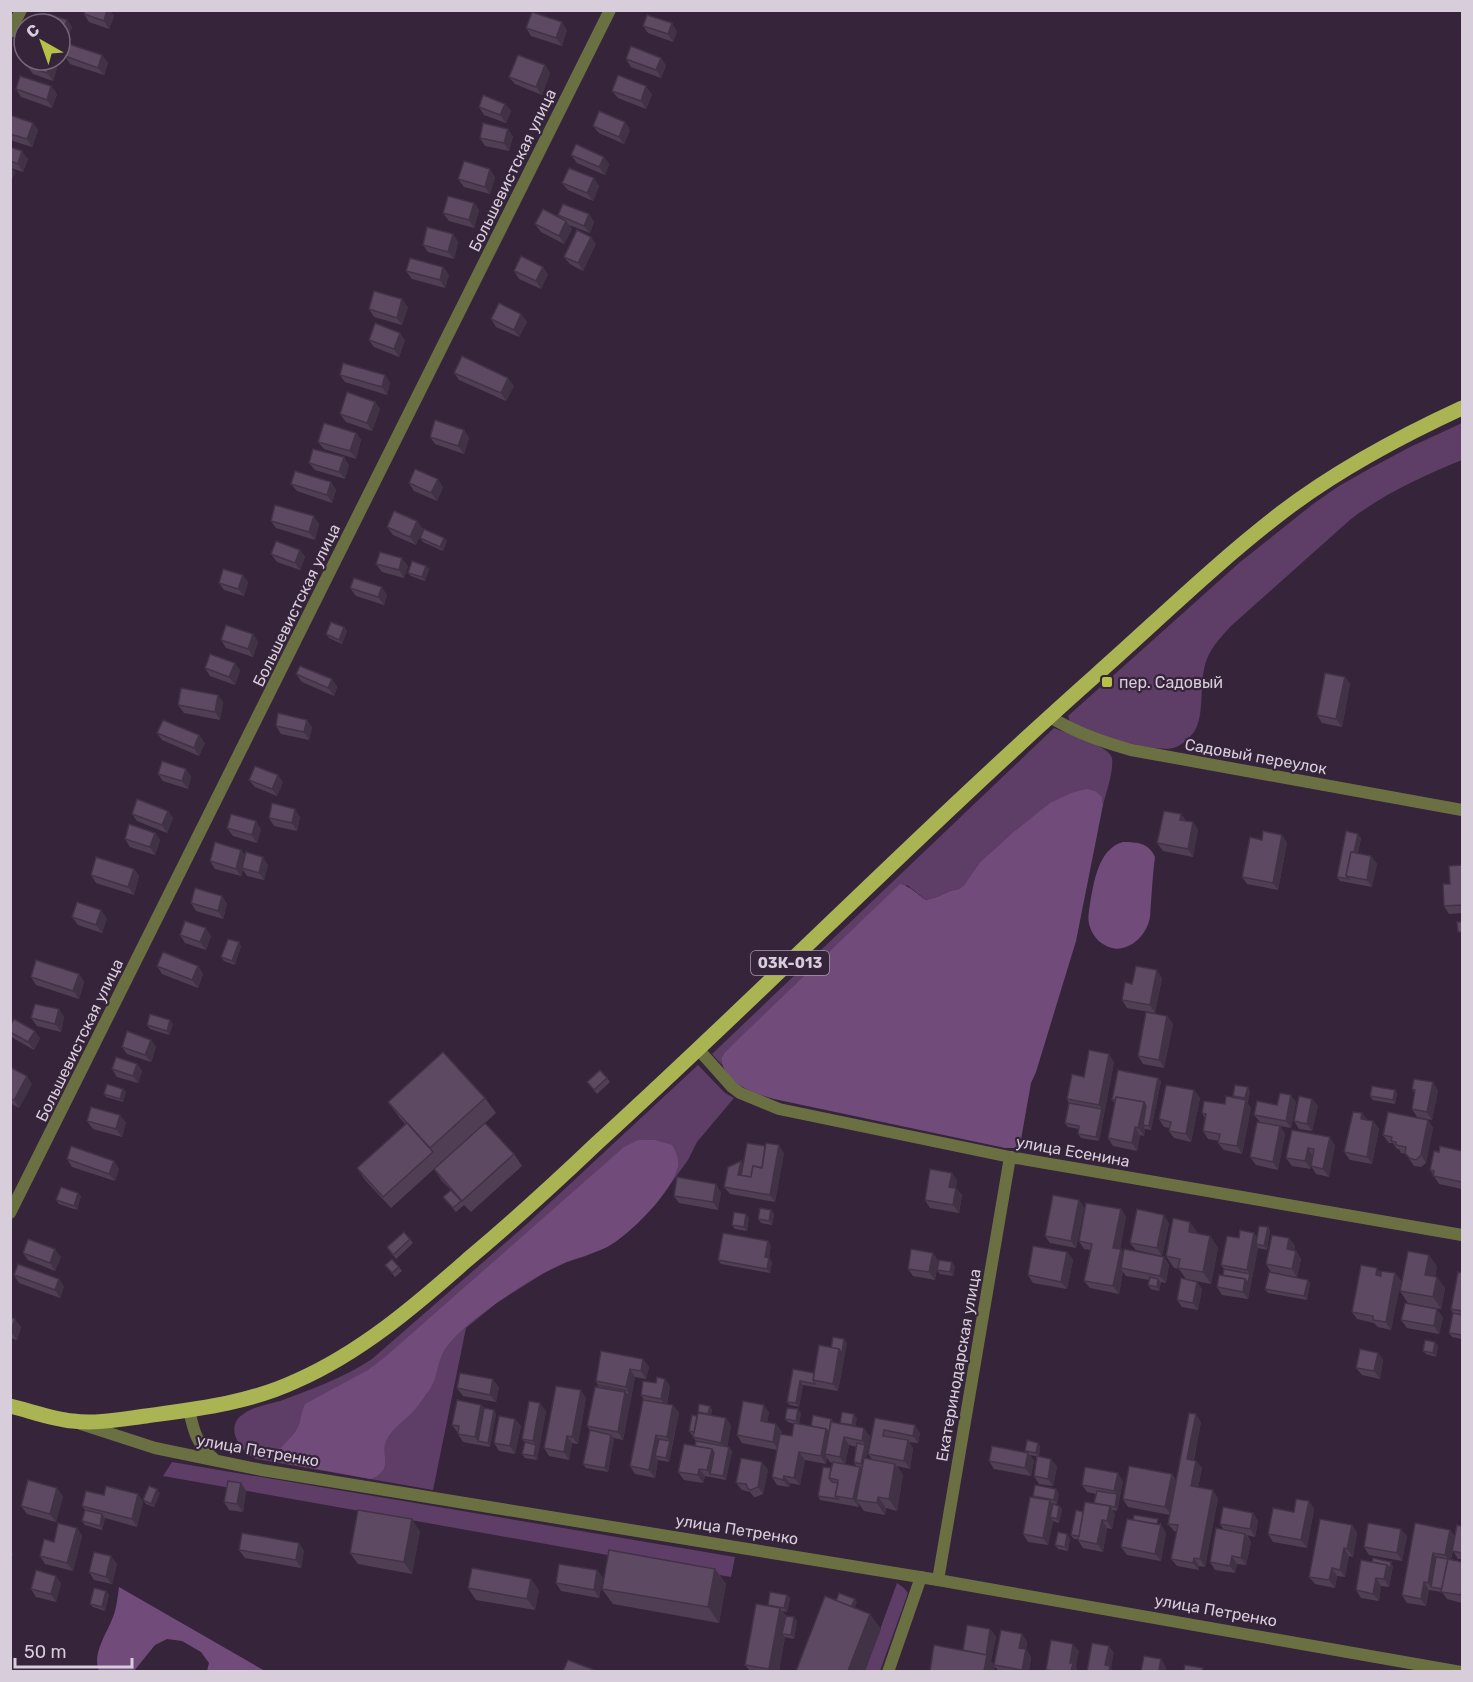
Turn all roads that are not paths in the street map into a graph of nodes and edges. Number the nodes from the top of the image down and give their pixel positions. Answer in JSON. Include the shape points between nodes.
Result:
{"nodes":[{"id":1,"x":21,"y":10,"type":"edge"},
{"id":2,"x":610,"y":10,"type":"edge"},
{"id":3,"x":10,"y":32,"type":"edge"},
{"id":4,"x":1462,"y":408,"type":"edge"},
{"id":5,"x":1050,"y":717,"type":"junction"},
{"id":6,"x":1462,"y":810,"type":"edge"},
{"id":7,"x":699,"y":1050,"type":"junction"},
{"id":8,"x":1010,"y":1157,"type":"junction"},
{"id":9,"x":10,"y":1214,"type":"edge"},
{"id":10,"x":1462,"y":1235,"type":"edge"},
{"id":11,"x":10,"y":1406,"type":"edge"},
{"id":12,"x":189,"y":1410,"type":"junction"},
{"id":13,"x":73,"y":1421,"type":"junction"},
{"id":14,"x":216,"y":1461,"type":"junction"},
{"id":15,"x":921,"y":1577,"type":"junction"},
{"id":16,"x":938,"y":1580,"type":"junction"},
{"id":17,"x":888,"y":1671,"type":"edge"},
{"id":18,"x":1461,"y":1671,"type":"edge"}],
"edges":[{"from":1,"to":3,"type":"street"},
{"from":2,"to":9,"type":"street","name":"Большевистская улица"},
{"from":4,"to":5,"type":"main road","number":"03К-013","via":[[1359,461],[1282,512]]},
{"from":5,"to":6,"type":"street","name":"Садовый переулок","via":[[1089,737],[1131,750]]},
{"from":5,"to":7,"type":"main road","number":"03К-013"},
{"from":7,"to":8,"type":"street","name":"улица Есенина","via":[[732,1087],[779,1109]]},
{"from":7,"to":12,"type":"main road","number":"03К-013","via":[[441,1284],[381,1330],[298,1380],[247,1399]]},
{"from":8,"to":10,"type":"street","name":"улица Есенина"},
{"from":8,"to":16,"type":"street","name":"Екатеринодарская улица"},
{"from":11,"to":13,"type":"main road","name":"улица Петренко","number":"03К-013"},
{"from":12,"to":13,"type":"main road","number":"03К-013"},
{"from":12,"to":14,"type":"street","via":[[195,1434]]},
{"from":13,"to":14,"type":"street","name":"улица Петренко","via":[[134,1442]]},
{"from":14,"to":15,"type":"street","name":"улица Петренко"},
{"from":15,"to":16,"type":"street","name":"улица Петренко"},
{"from":15,"to":17,"type":"street"},
{"from":16,"to":18,"type":"street","name":"улица Петренко"}]}
